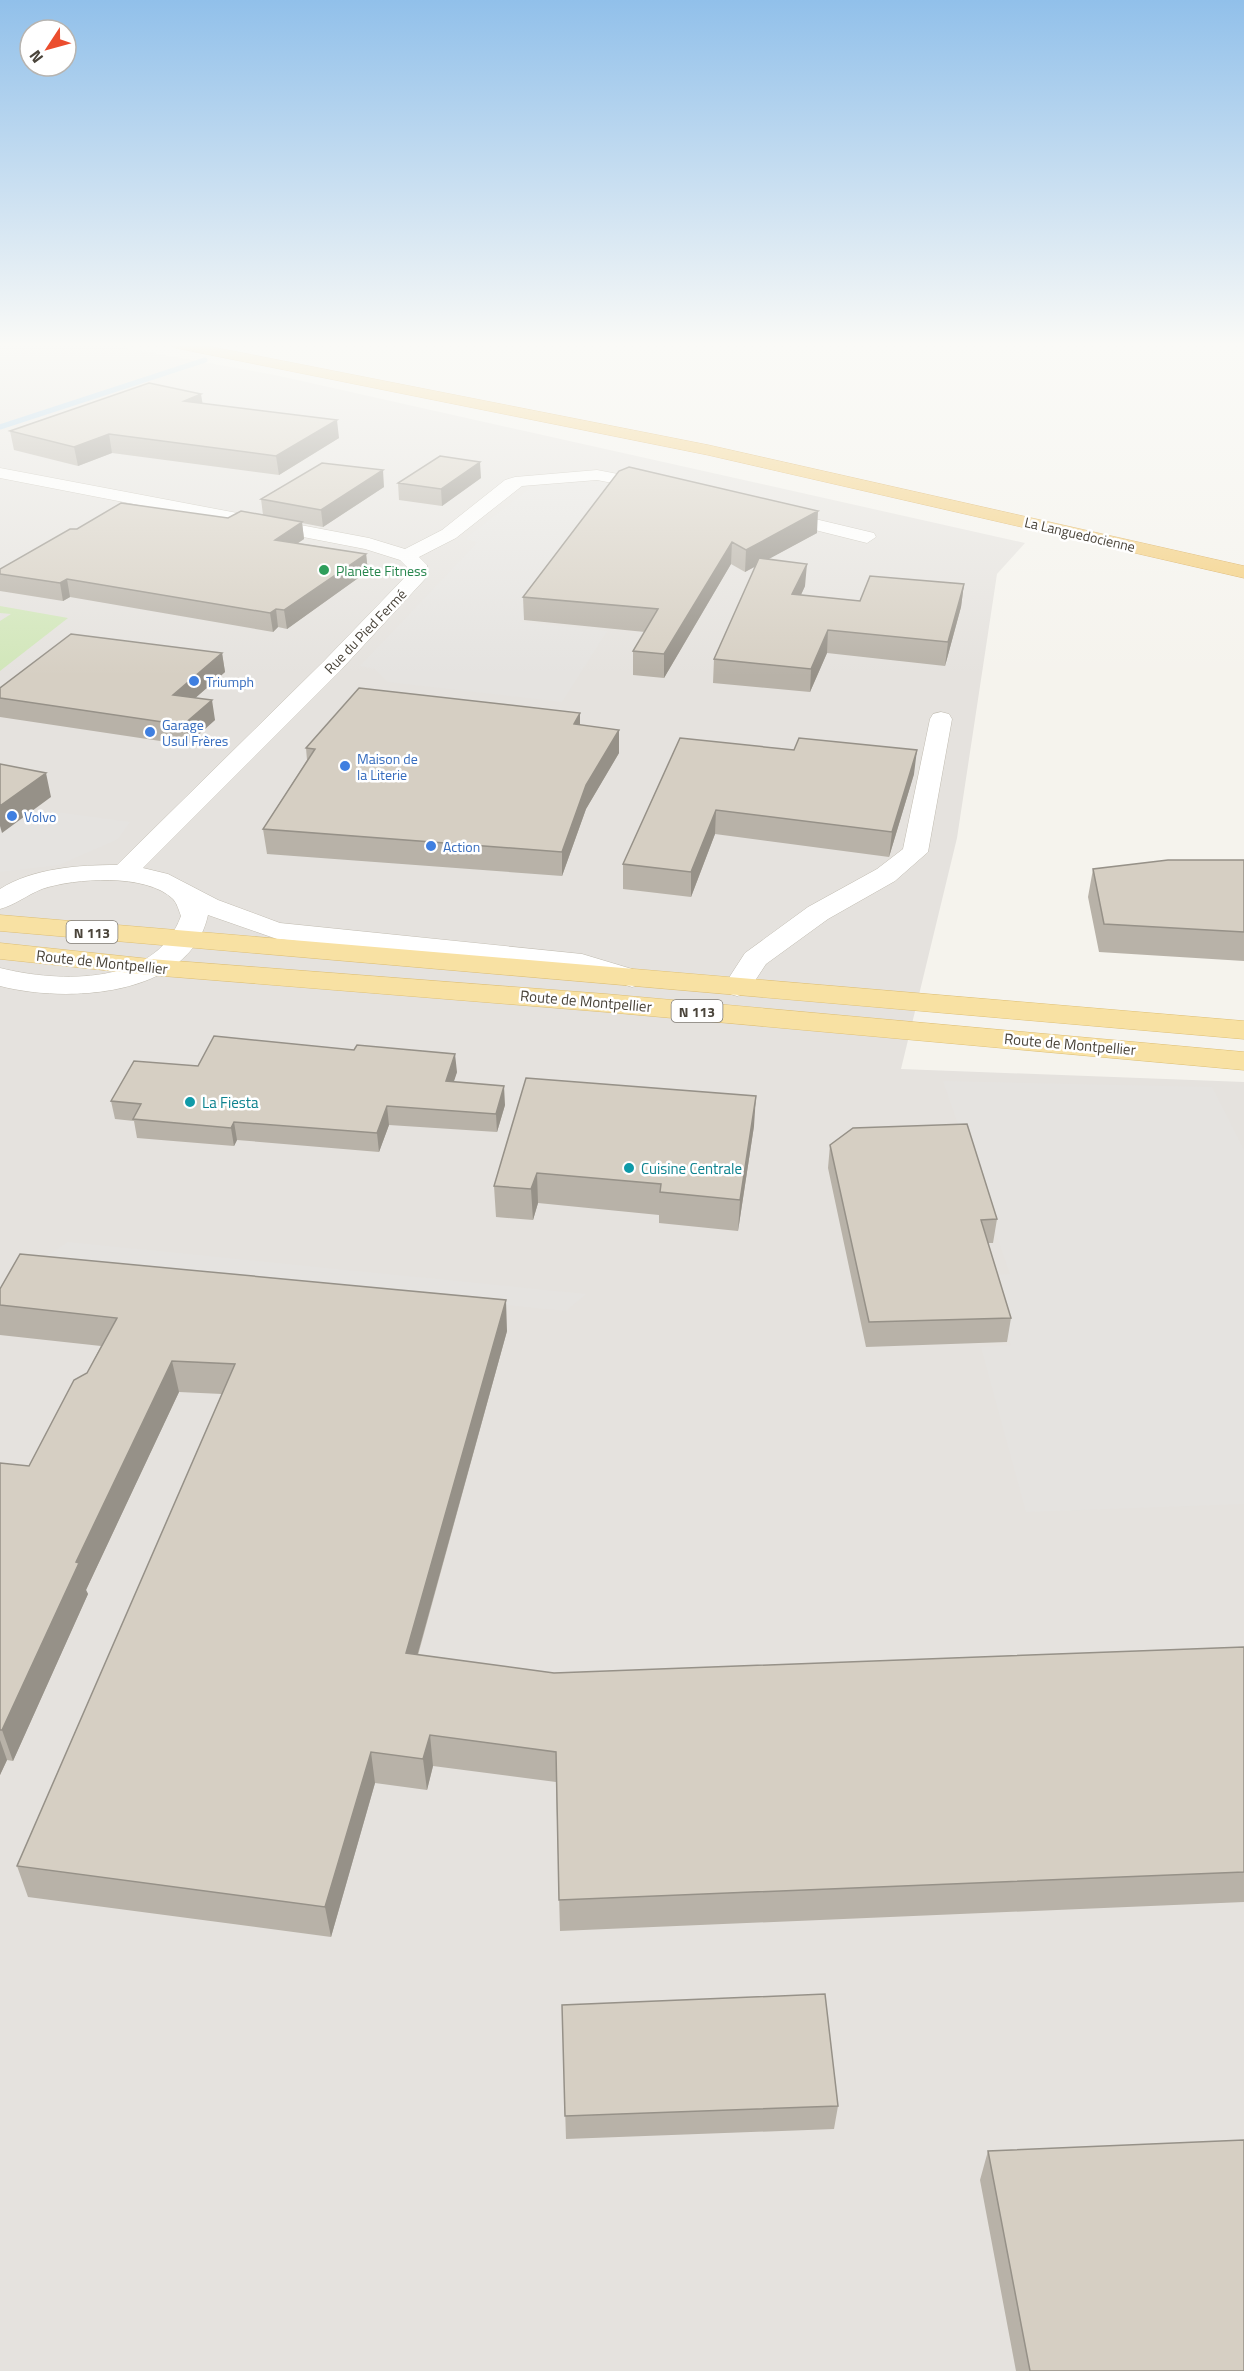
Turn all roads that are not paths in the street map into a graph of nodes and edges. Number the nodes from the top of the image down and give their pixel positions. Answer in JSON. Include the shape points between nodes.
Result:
{"nodes":[{"id":1,"x":728,"y":455,"type":"edge"},
{"id":2,"x":791,"y":455,"type":"edge"},
{"id":3,"x":0,"y":473,"type":"edge"},
{"id":4,"x":684,"y":493,"type":"edge"},
{"id":5,"x":753,"y":509,"type":"edge"},
{"id":6,"x":867,"y":537,"type":"dead end"},
{"id":7,"x":1244,"y":555,"type":"edge"},
{"id":8,"x":407,"y":556,"type":"junction"},
{"id":9,"x":1244,"y":572,"type":"edge"},
{"id":10,"x":940,"y":719,"type":"dead end"},
{"id":11,"x":124,"y":873,"type":"junction"},
{"id":12,"x":12,"y":890,"type":"edge"},
{"id":13,"x":185,"y":895,"type":"junction"},
{"id":14,"x":0,"y":901,"type":"edge"},
{"id":15,"x":0,"y":923,"type":"edge"},
{"id":16,"x":185,"y":940,"type":"junction"},
{"id":17,"x":0,"y":951,"type":"edge"},
{"id":18,"x":150,"y":967,"type":"junction"},
{"id":19,"x":0,"y":977,"type":"edge"},
{"id":20,"x":632,"y":978,"type":"junction"},
{"id":21,"x":737,"y":987,"type":"junction"},
{"id":22,"x":1244,"y":1029,"type":"edge"},
{"id":23,"x":1244,"y":1060,"type":"edge"}],
"edges":[{"from":1,"to":9,"type":"highway","name":"La Languedocienne"},
{"from":2,"to":7,"type":"highway","name":"La Languedocienne"},
{"from":3,"to":8,"type":"street","via":[[369,544]]},
{"from":4,"to":8,"type":"street","via":[[597,475],[521,481],[511,484],[449,534]]},
{"from":5,"to":6,"type":"street"},
{"from":8,"to":11,"type":"street","name":"Rue du Pied Fermé","via":[[417,565],[418,576]]},
{"from":10,"to":21,"type":"street","via":[[915,852],[886,875],[818,913],[754,959]]},
{"from":11,"to":12,"type":"street","via":[[82,873]]},
{"from":11,"to":13,"type":"street","via":[[160,880]]},
{"from":12,"to":14,"type":"street"},
{"from":13,"to":16,"type":"street","via":[[195,916]]},
{"from":13,"to":20,"type":"street","via":[[277,931],[582,962]]},
{"from":15,"to":16,"type":"main road","name":"Route de Montpellier","number":"N 113"},
{"from":16,"to":18,"type":"street","via":[[172,954]]},
{"from":16,"to":20,"type":"main road","name":"Route de Montpellier","number":"N 113"},
{"from":17,"to":18,"type":"main road","name":"Route de Montpellier","number":"N 113"},
{"from":18,"to":19,"type":"street","via":[[100,983],[64,987],[38,986]]},
{"from":18,"to":23,"type":"main road","name":"Route de Montpellier","number":"N 113"},
{"from":20,"to":21,"type":"main road","name":"Route de Montpellier","number":"N 113"},
{"from":21,"to":22,"type":"main road","name":"Route de Montpellier","number":"N 113"}]}
